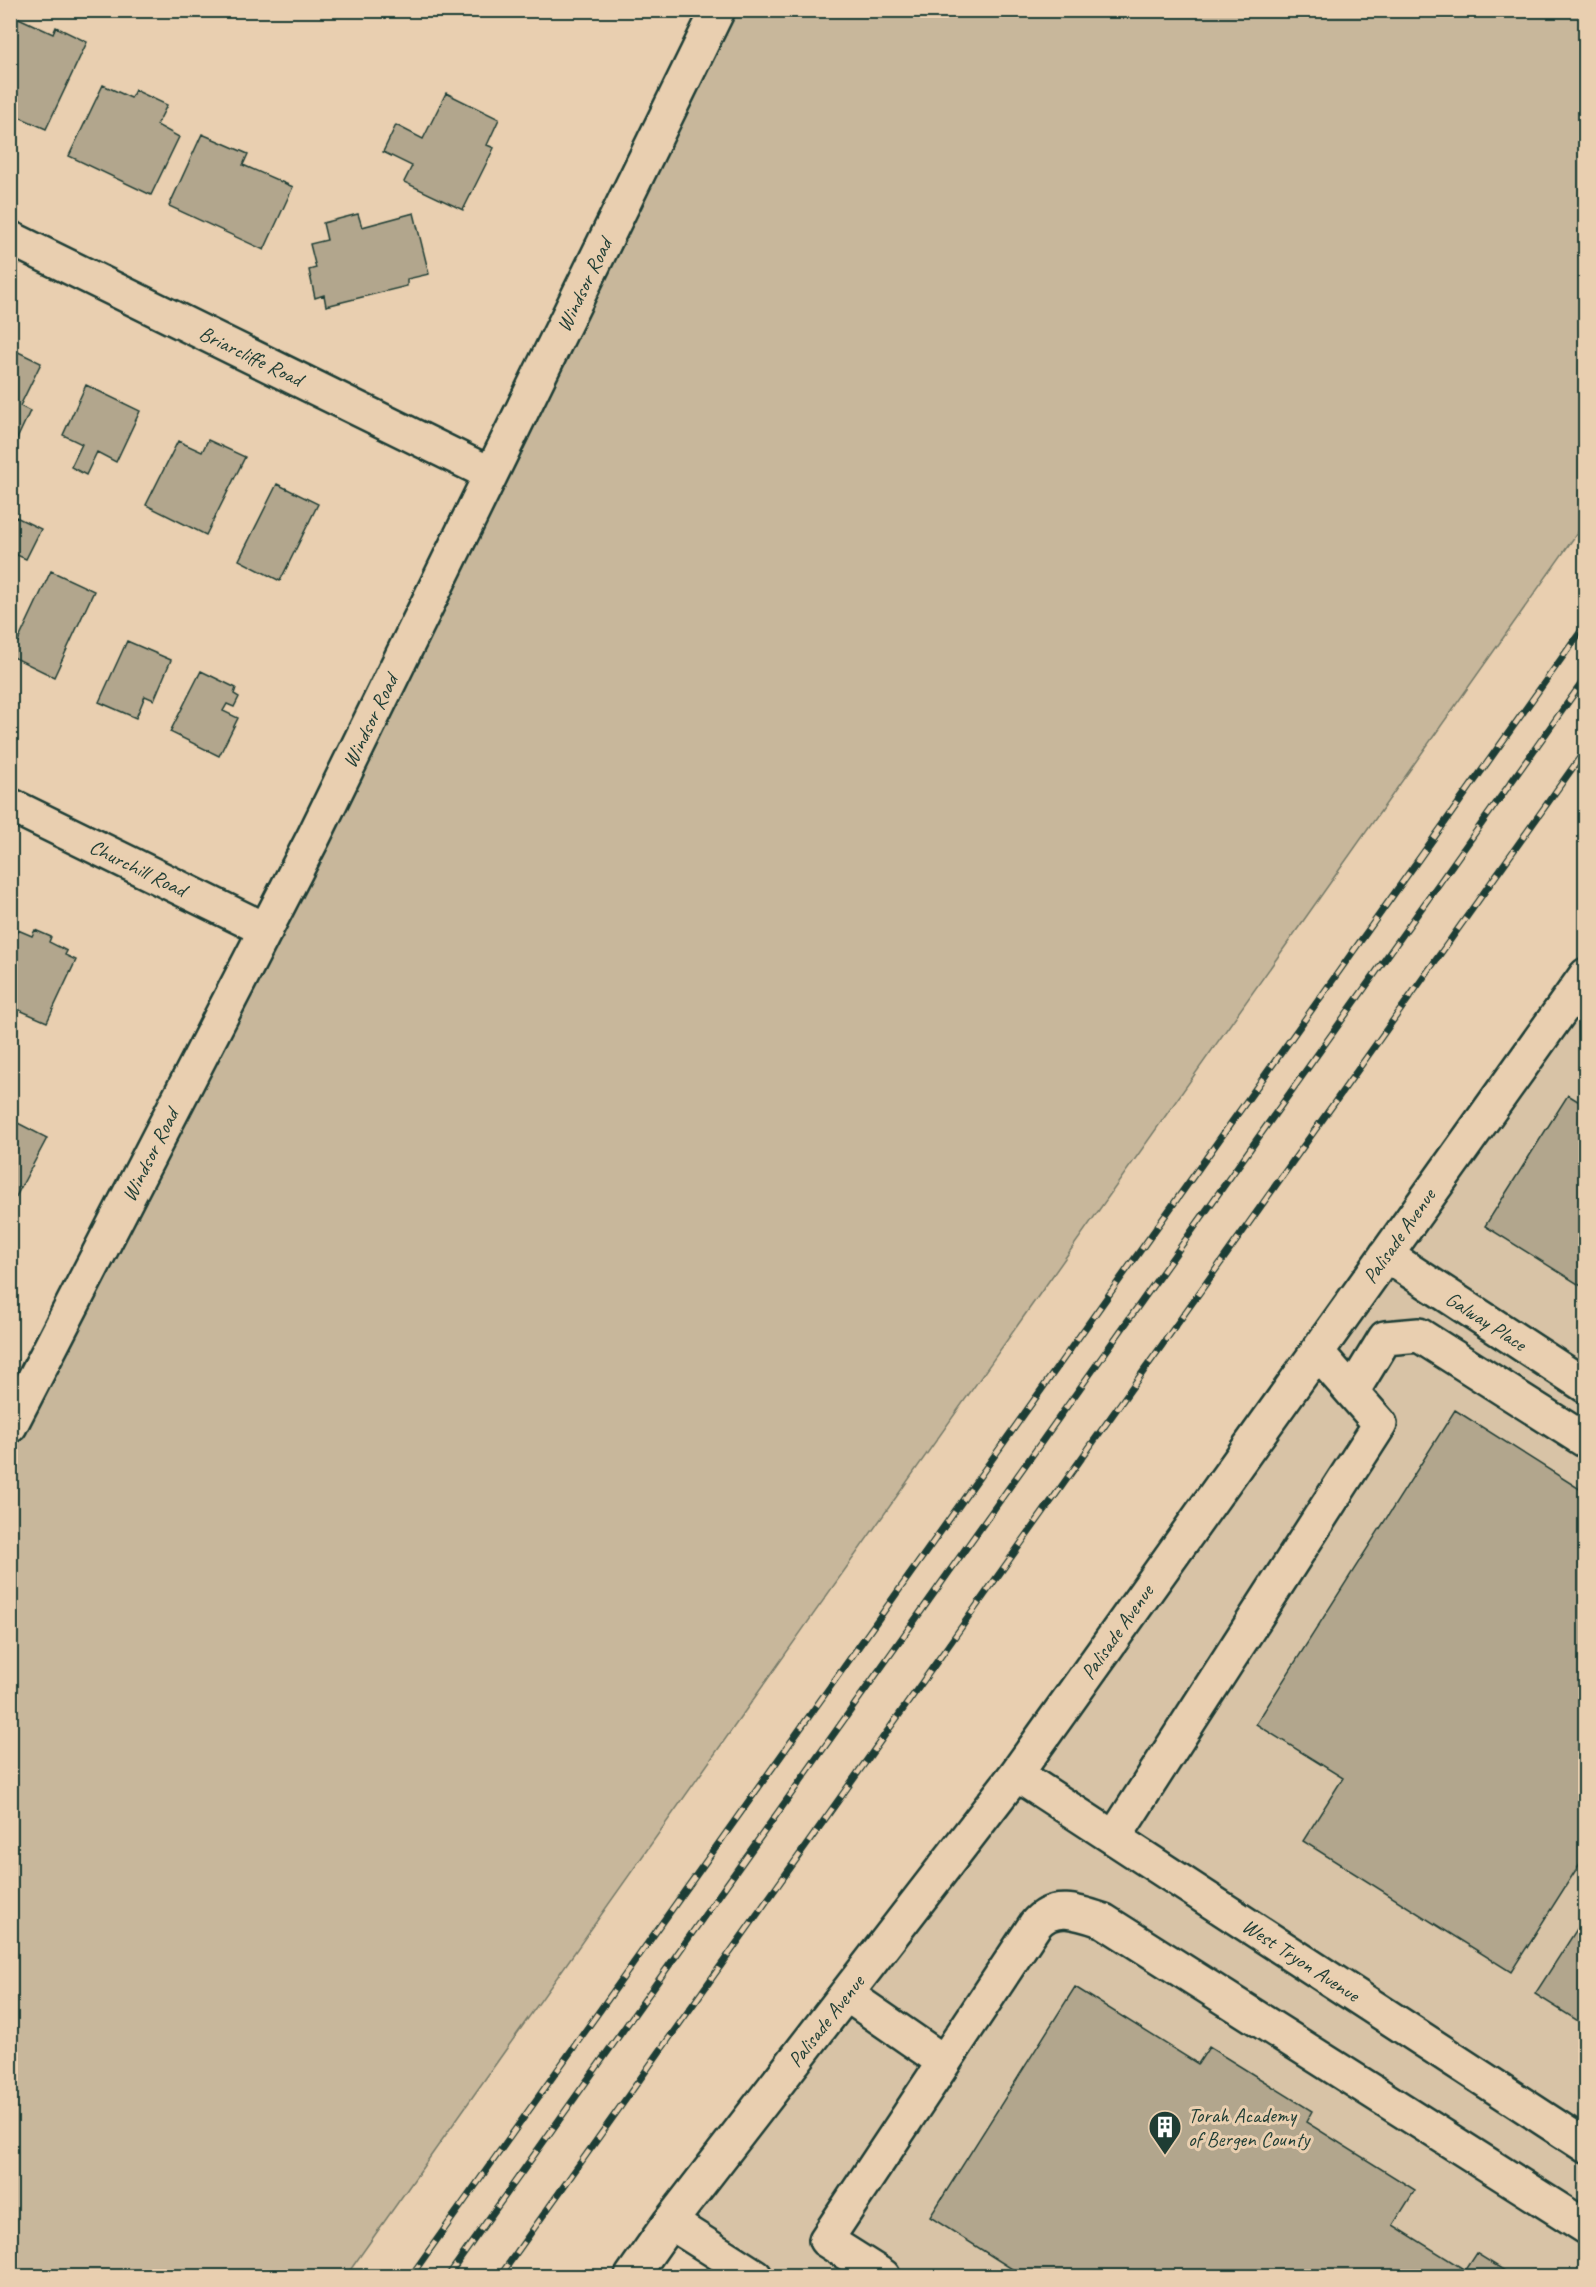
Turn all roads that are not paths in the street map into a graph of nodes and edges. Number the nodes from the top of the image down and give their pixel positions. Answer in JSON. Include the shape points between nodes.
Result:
{"nodes":[{"id":1,"x":718,"y":10,"type":"edge"},
{"id":2,"x":10,"y":238,"type":"edge"},
{"id":3,"x":491,"y":474,"type":"junction"},
{"id":4,"x":10,"y":806,"type":"edge"},
{"id":5,"x":266,"y":930,"type":"junction"},
{"id":6,"x":1586,"y":975,"type":"edge"},
{"id":7,"x":1386,"y":1255,"type":"junction"},
{"id":8,"x":1317,"y":1352,"type":"junction"},
{"id":9,"x":1586,"y":1386,"type":"edge"},
{"id":10,"x":1352,"y":1392,"type":"junction"},
{"id":11,"x":10,"y":1426,"type":"edge"},
{"id":12,"x":1586,"y":1441,"type":"edge"},
{"id":13,"x":1016,"y":1774,"type":"junction"},
{"id":14,"x":1114,"y":1838,"type":"junction"},
{"id":15,"x":846,"y":1994,"type":"junction"},
{"id":16,"x":944,"y":2062,"type":"junction"},
{"id":17,"x":1586,"y":2146,"type":"edge"},
{"id":18,"x":670,"y":2222,"type":"junction"},
{"id":19,"x":1586,"y":2227,"type":"edge"},
{"id":20,"x":632,"y":2277,"type":"edge"},
{"id":21,"x":755,"y":2277,"type":"edge"},
{"id":22,"x":883,"y":2277,"type":"edge"}],
"edges":[{"from":1,"to":3,"type":"street","name":"Windsor Road"},
{"from":2,"to":3,"type":"street","name":"Briarcliffe Road"},
{"from":3,"to":5,"type":"street","name":"Windsor Road"},
{"from":4,"to":5,"type":"street","name":"Churchill Road"},
{"from":5,"to":11,"type":"street","name":"Windsor Road"},
{"from":6,"to":7,"type":"street","name":"Palisade Avenue"},
{"from":7,"to":8,"type":"street","name":"Palisade Avenue"},
{"from":7,"to":9,"type":"street","name":"Galway Place"},
{"from":8,"to":10,"type":"street"},
{"from":8,"to":13,"type":"street","name":"Palisade Avenue"},
{"from":10,"to":12,"type":"street","via":[[1385,1338],[1419,1335]]},
{"from":10,"to":14,"type":"street","via":[[1380,1424]]},
{"from":13,"to":14,"type":"street","name":"West Tryon Avenue"},
{"from":13,"to":15,"type":"street","name":"Palisade Avenue"},
{"from":14,"to":17,"type":"street","name":"West Tryon Avenue"},
{"from":15,"to":16,"type":"street"},
{"from":15,"to":18,"type":"street","name":"Palisade Avenue"},
{"from":16,"to":19,"type":"street","via":[[1042,1916],[1061,1911],[1080,1914],[1104,1922]]},
{"from":16,"to":22,"type":"street","via":[[826,2240]]},
{"from":18,"to":20,"type":"street","name":"Palisade Avenue"},
{"from":18,"to":21,"type":"street"}]}
